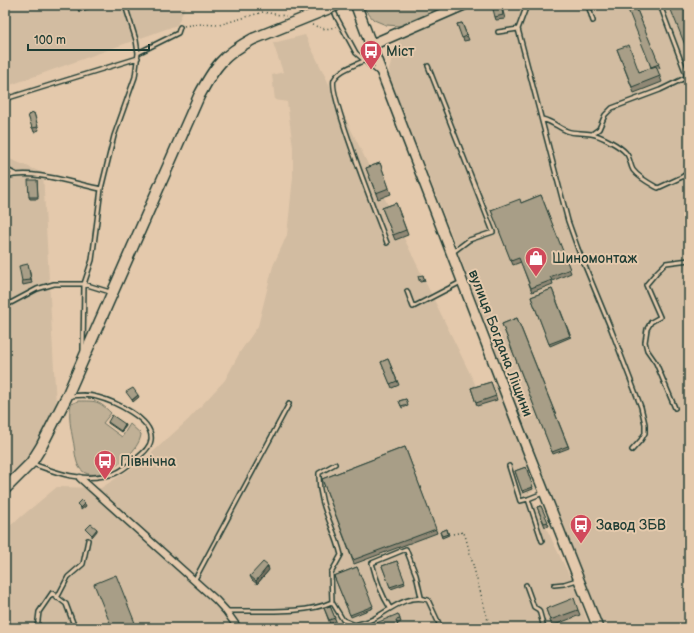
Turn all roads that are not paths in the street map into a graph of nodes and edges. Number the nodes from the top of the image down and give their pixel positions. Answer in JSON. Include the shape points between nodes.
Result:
{"nodes":[{"id":1,"x":125,"y":5,"type":"edge"},
{"id":2,"x":332,"y":5,"type":"edge"},
{"id":3,"x":337,"y":5,"type":"edge"},
{"id":4,"x":356,"y":5,"type":"edge"},
{"id":5,"x":463,"y":5,"type":"edge"},
{"id":6,"x":527,"y":5,"type":"edge"},
{"id":7,"x":588,"y":5,"type":"edge"},
{"id":8,"x":660,"y":5,"type":"edge"},
{"id":9,"x":593,"y":21,"type":"dead end"},
{"id":10,"x":180,"y":27,"type":"road end"},
{"id":11,"x":518,"y":29,"type":"junction"},
{"id":12,"x":498,"y":32,"type":"dead end"},
{"id":13,"x":371,"y":45,"type":"junction"},
{"id":14,"x":138,"y":53,"type":"junction"},
{"id":15,"x":138,"y":58,"type":"junction"},
{"id":16,"x":365,"y":60,"type":"junction"},
{"id":17,"x":428,"y":66,"type":"dead end"},
{"id":18,"x":382,"y":73,"type":"junction"},
{"id":19,"x":687,"y":77,"type":"junction"},
{"id":20,"x":689,"y":82,"type":"edge"},
{"id":21,"x":5,"y":99,"type":"edge"},
{"id":22,"x":542,"y":119,"type":"junction"},
{"id":23,"x":592,"y":134,"type":"junction"},
{"id":24,"x":5,"y":169,"type":"edge"},
{"id":25,"x":689,"y":172,"type":"edge"},
{"id":26,"x":15,"y":174,"type":"junction"},
{"id":27,"x":5,"y":177,"type":"edge"},
{"id":28,"x":101,"y":188,"type":"junction"},
{"id":29,"x":387,"y":243,"type":"dead end"},
{"id":30,"x":452,"y":253,"type":"junction"},
{"id":31,"x":689,"y":260,"type":"edge"},
{"id":32,"x":462,"y":281,"type":"junction"},
{"id":33,"x":84,"y":284,"type":"junction"},
{"id":34,"x":407,"y":291,"type":"dead end"},
{"id":35,"x":112,"y":293,"type":"junction"},
{"id":36,"x":5,"y":306,"type":"edge"},
{"id":37,"x":83,"y":358,"type":"junction"},
{"id":38,"x":67,"y":396,"type":"junction"},
{"id":39,"x":289,"y":404,"type":"dead end"},
{"id":40,"x":675,"y":408,"type":"dead end"},
{"id":41,"x":632,"y":450,"type":"dead end"},
{"id":42,"x":31,"y":463,"type":"junction"},
{"id":43,"x":335,"y":464,"type":"dead end"},
{"id":44,"x":508,"y":466,"type":"dead end"},
{"id":45,"x":80,"y":478,"type":"junction"},
{"id":46,"x":9,"y":486,"type":"edge"},
{"id":47,"x":544,"y":492,"type":"junction"},
{"id":48,"x":528,"y":499,"type":"junction"},
{"id":49,"x":88,"y":540,"type":"dead end"},
{"id":50,"x":542,"y":541,"type":"dead end"},
{"id":51,"x":579,"y":579,"type":"junction"},
{"id":52,"x":194,"y":581,"type":"junction"},
{"id":53,"x":526,"y":585,"type":"dead end"},
{"id":54,"x":554,"y":585,"type":"dead end"},
{"id":55,"x":420,"y":597,"type":"junction"},
{"id":56,"x":57,"y":598,"type":"junction"},
{"id":57,"x":332,"y":602,"type":"junction"},
{"id":58,"x":390,"y":608,"type":"junction"},
{"id":59,"x":226,"y":611,"type":"junction"},
{"id":60,"x":37,"y":628,"type":"edge"},
{"id":61,"x":74,"y":628,"type":"edge"},
{"id":62,"x":238,"y":628,"type":"edge"},
{"id":63,"x":441,"y":628,"type":"edge"},
{"id":64,"x":544,"y":628,"type":"edge"},
{"id":65,"x":598,"y":628,"type":"edge"}],
"edges":[{"from":1,"to":14,"type":"lane"},
{"from":2,"to":16,"type":"lane","via":[[356,53]]},
{"from":3,"to":35,"type":"main road","bridge":true,"via":[[237,47],[211,73]]},
{"from":4,"to":13,"type":"main road"},
{"from":5,"to":13,"type":"main road"},
{"from":6,"to":11,"type":"lane"},
{"from":7,"to":9,"type":"lane"},
{"from":8,"to":19,"type":"lane"},
{"from":10,"to":14,"type":"lane","via":[[178,33]]},
{"from":11,"to":12,"type":"lane"},
{"from":11,"to":22,"type":"lane"},
{"from":13,"to":18,"type":"main road","name":"вулиця Богдана Ліщини"},
{"from":14,"to":15,"type":"lane"},
{"from":15,"to":21,"type":"lane"},
{"from":15,"to":28,"type":"lane","via":[[135,77],[114,136]]},
{"from":16,"to":18,"type":"lane"},
{"from":16,"to":29,"type":"lane","via":[[339,73],[334,80],[334,91],[343,125]]},
{"from":17,"to":30,"type":"lane","via":[[493,232],[469,240]]},
{"from":18,"to":30,"type":"main road","name":"вулиця Богдана Ліщини"},
{"from":19,"to":20,"type":"lane"},
{"from":19,"to":23,"type":"lane","via":[[612,108],[605,115],[599,129]]},
{"from":22,"to":23,"type":"lane","via":[[573,133]]},
{"from":22,"to":41,"type":"lane","via":[[568,220],[641,407],[646,433]]},
{"from":23,"to":25,"type":"lane","via":[[600,136],[626,153],[633,170],[658,188]]},
{"from":24,"to":26,"type":"lane"},
{"from":26,"to":27,"type":"lane"},
{"from":26,"to":28,"type":"lane"},
{"from":28,"to":33,"type":"lane","via":[[92,260]]},
{"from":30,"to":32,"type":"main road","name":"вулиця Богдана Ліщини"},
{"from":31,"to":40,"type":"lane","via":[[666,263],[646,285],[660,317],[651,322],[644,342]]},
{"from":32,"to":34,"type":"lane","via":[[413,307]]},
{"from":32,"to":47,"type":"main road","name":"вулиця Богдана Ліщини"},
{"from":33,"to":35,"type":"lane"},
{"from":33,"to":36,"type":"lane","via":[[54,284],[37,289]]},
{"from":33,"to":37,"type":"lane"},
{"from":35,"to":37,"type":"main road"},
{"from":37,"to":38,"type":"main road"},
{"from":38,"to":42,"type":"main road"},
{"from":38,"to":45,"type":"lane","via":[[84,394],[107,400],[140,418],[150,433],[148,447],[115,474]]},
{"from":39,"to":52,"type":"lane"},
{"from":42,"to":45,"type":"lane"},
{"from":42,"to":46,"type":"main road"},
{"from":43,"to":57,"type":"lane","via":[[319,473],[324,511],[341,555],[331,573]]},
{"from":44,"to":48,"type":"lane","via":[[520,501]]},
{"from":45,"to":52,"type":"street"},
{"from":47,"to":48,"type":"lane"},
{"from":47,"to":51,"type":"main road","name":"вулиця Богдана Ліщини"},
{"from":48,"to":50,"type":"lane"},
{"from":49,"to":56,"type":"lane","via":[[83,564],[68,577]]},
{"from":51,"to":54,"type":"lane"},
{"from":51,"to":65,"type":"main road","name":"вулиця Богдана Ліщини"},
{"from":52,"to":59,"type":"street"},
{"from":53,"to":64,"type":"lane","via":[[534,607],[539,610]]},
{"from":55,"to":58,"type":"lane"},
{"from":55,"to":58,"type":"lane","via":[[416,575],[406,549],[372,563],[375,577]]},
{"from":55,"to":63,"type":"lane","via":[[428,600]]},
{"from":56,"to":60,"type":"lane","via":[[52,594],[39,612]]},
{"from":56,"to":61,"type":"lane","via":[[66,604]]},
{"from":57,"to":58,"type":"lane","via":[[343,620],[355,625],[372,620]]},
{"from":57,"to":59,"type":"lane","via":[[307,610]]},
{"from":59,"to":62,"type":"street"}]}
